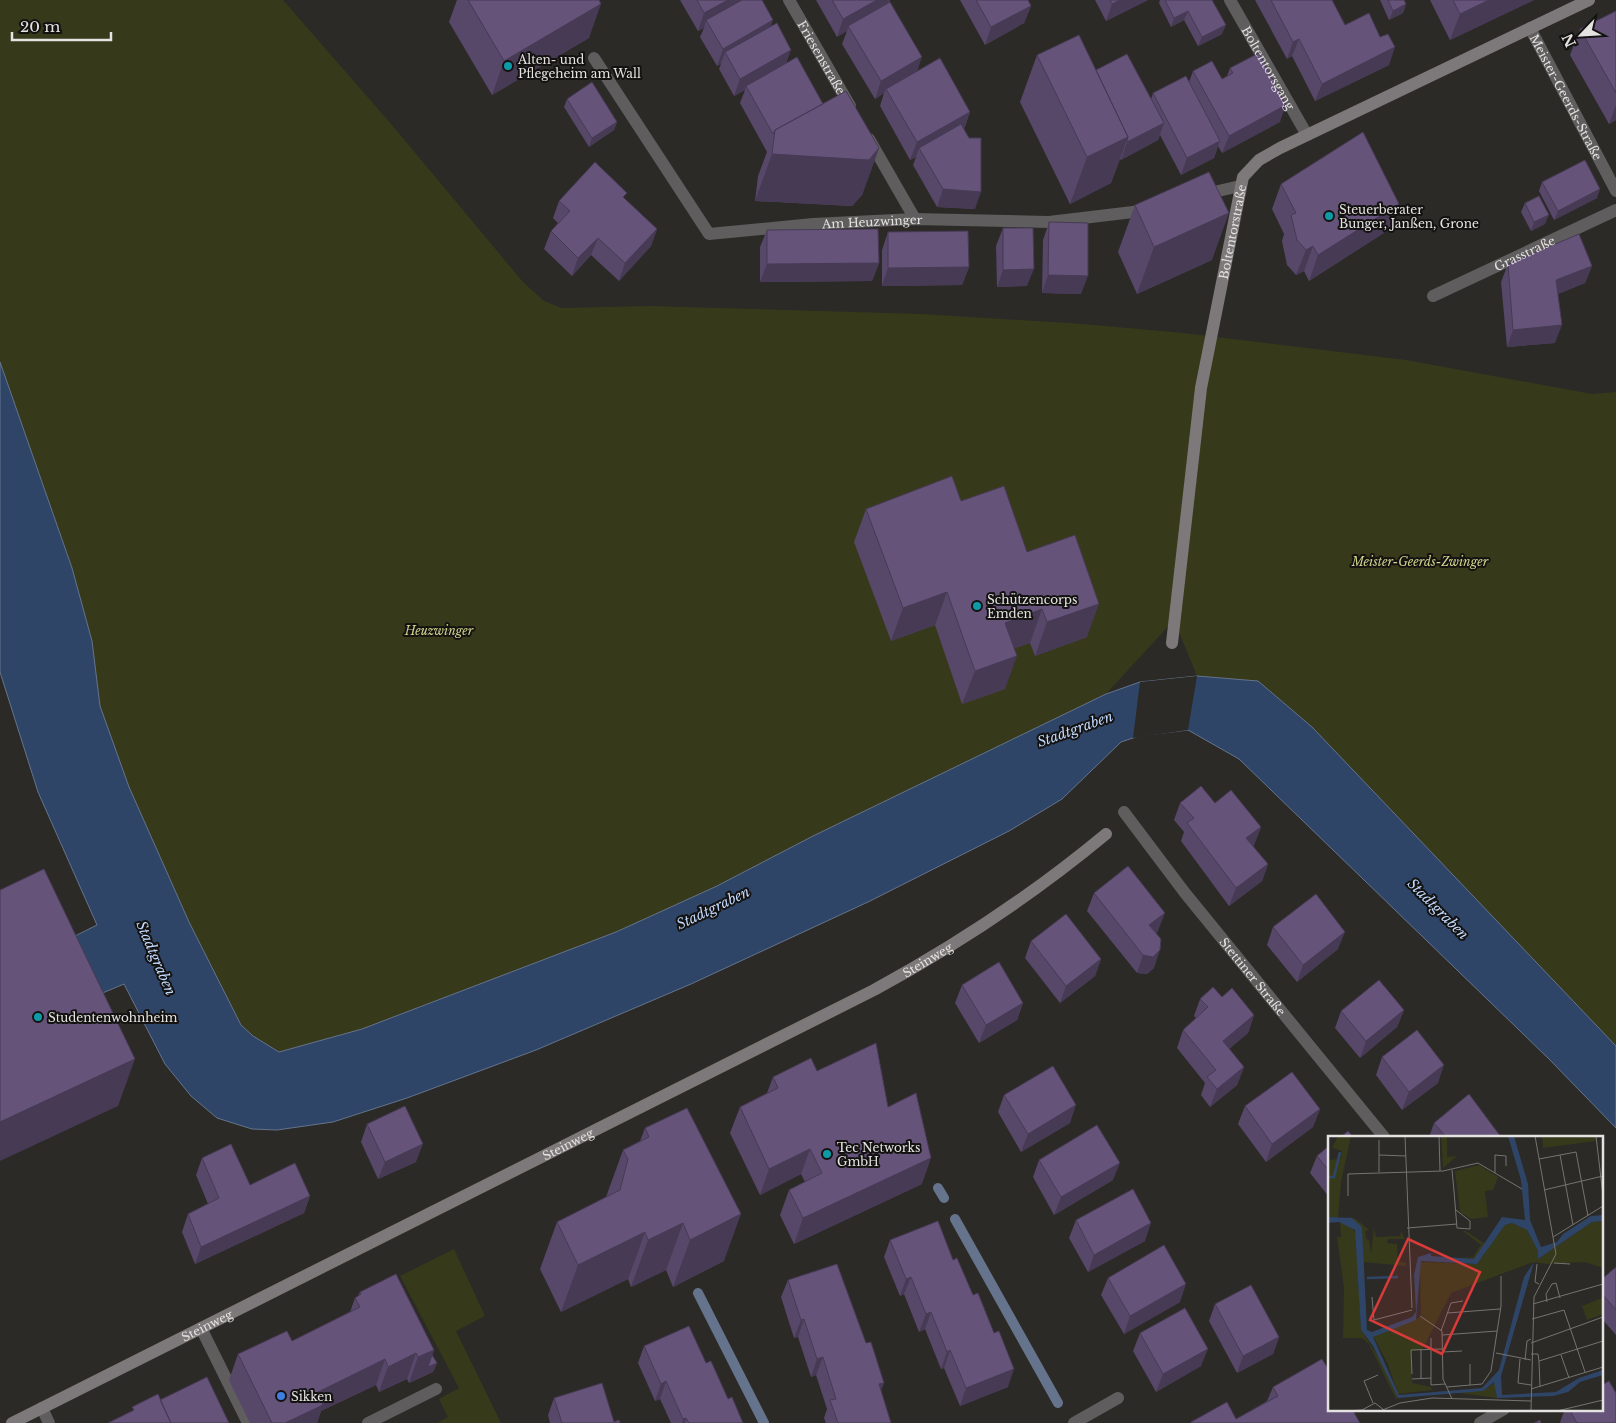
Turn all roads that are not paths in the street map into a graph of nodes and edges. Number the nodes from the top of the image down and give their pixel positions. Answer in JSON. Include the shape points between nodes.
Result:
{"nodes":[{"id":1,"x":789,"y":0,"type":"edge"},
{"id":2,"x":1230,"y":0,"type":"edge"},
{"id":3,"x":1589,"y":0,"type":"edge"},
{"id":4,"x":1575,"y":3,"type":"edge"},
{"id":5,"x":1530,"y":28,"type":"junction"},
{"id":6,"x":594,"y":58,"type":"dead end"},
{"id":7,"x":1307,"y":134,"type":"junction"},
{"id":8,"x":1240,"y":186,"type":"junction"},
{"id":9,"x":1616,"y":191,"type":"edge"},
{"id":10,"x":1189,"y":197,"type":"edge"},
{"id":11,"x":1161,"y":205,"type":"edge"},
{"id":12,"x":1616,"y":210,"type":"edge"},
{"id":13,"x":915,"y":219,"type":"junction"},
{"id":14,"x":1433,"y":296,"type":"dead end"},
{"id":15,"x":1172,"y":643,"type":"dead end"},
{"id":16,"x":1124,"y":812,"type":"dead end"},
{"id":17,"x":1106,"y":834,"type":"dead end"},
{"id":18,"x":1383,"y":1136,"type":"edge"},
{"id":19,"x":201,"y":1328,"type":"junction"},
{"id":20,"x":436,"y":1390,"type":"dead end"},
{"id":21,"x":1118,"y":1398,"type":"dead end"},
{"id":22,"x":42,"y":1408,"type":"junction"},
{"id":23,"x":1502,"y":1410,"type":"edge"},
{"id":24,"x":12,"y":1423,"type":"edge"},
{"id":25,"x":49,"y":1423,"type":"edge"},
{"id":26,"x":248,"y":1423,"type":"edge"},
{"id":27,"x":368,"y":1423,"type":"edge"},
{"id":28,"x":1074,"y":1423,"type":"edge"},
{"id":29,"x":1480,"y":1423,"type":"edge"}],
"edges":[{"from":1,"to":13,"type":"street","name":"Friesenstraße"},
{"from":2,"to":7,"type":"street","name":"Boltentorsgang"},
{"from":3,"to":4,"type":"street","name":"Boltentorstraße"},
{"from":4,"to":5,"type":"street","name":"Boltentorstraße"},
{"from":5,"to":7,"type":"street","name":"Boltentorstraße"},
{"from":5,"to":9,"type":"street","name":"Meister-Geerds-Straße"},
{"from":6,"to":13,"type":"street","name":"Am Heuzwinger","via":[[709,234]]},
{"from":7,"to":8,"type":"street","name":"Boltentorstraße","via":[[1259,160]]},
{"from":8,"to":10,"type":"street"},
{"from":8,"to":15,"type":"street","name":"Boltentorstraße","via":[[1201,388]]},
{"from":11,"to":13,"type":"street","name":"Am Heuzwinger","via":[[1133,212],[1049,222]]},
{"from":12,"to":14,"type":"street","name":"Grasstraße"},
{"from":16,"to":18,"type":"street","name":"Stettiner Straße"},
{"from":17,"to":19,"type":"street","name":"Steinweg","via":[[1015,903],[874,990]]},
{"from":19,"to":22,"type":"street","name":"Steinweg"},
{"from":19,"to":26,"type":"street"},
{"from":20,"to":27,"type":"street"},
{"from":21,"to":28,"type":"street"},
{"from":22,"to":24,"type":"street","name":"Steinweg"},
{"from":22,"to":25,"type":"street"},
{"from":23,"to":29,"type":"street"}]}
